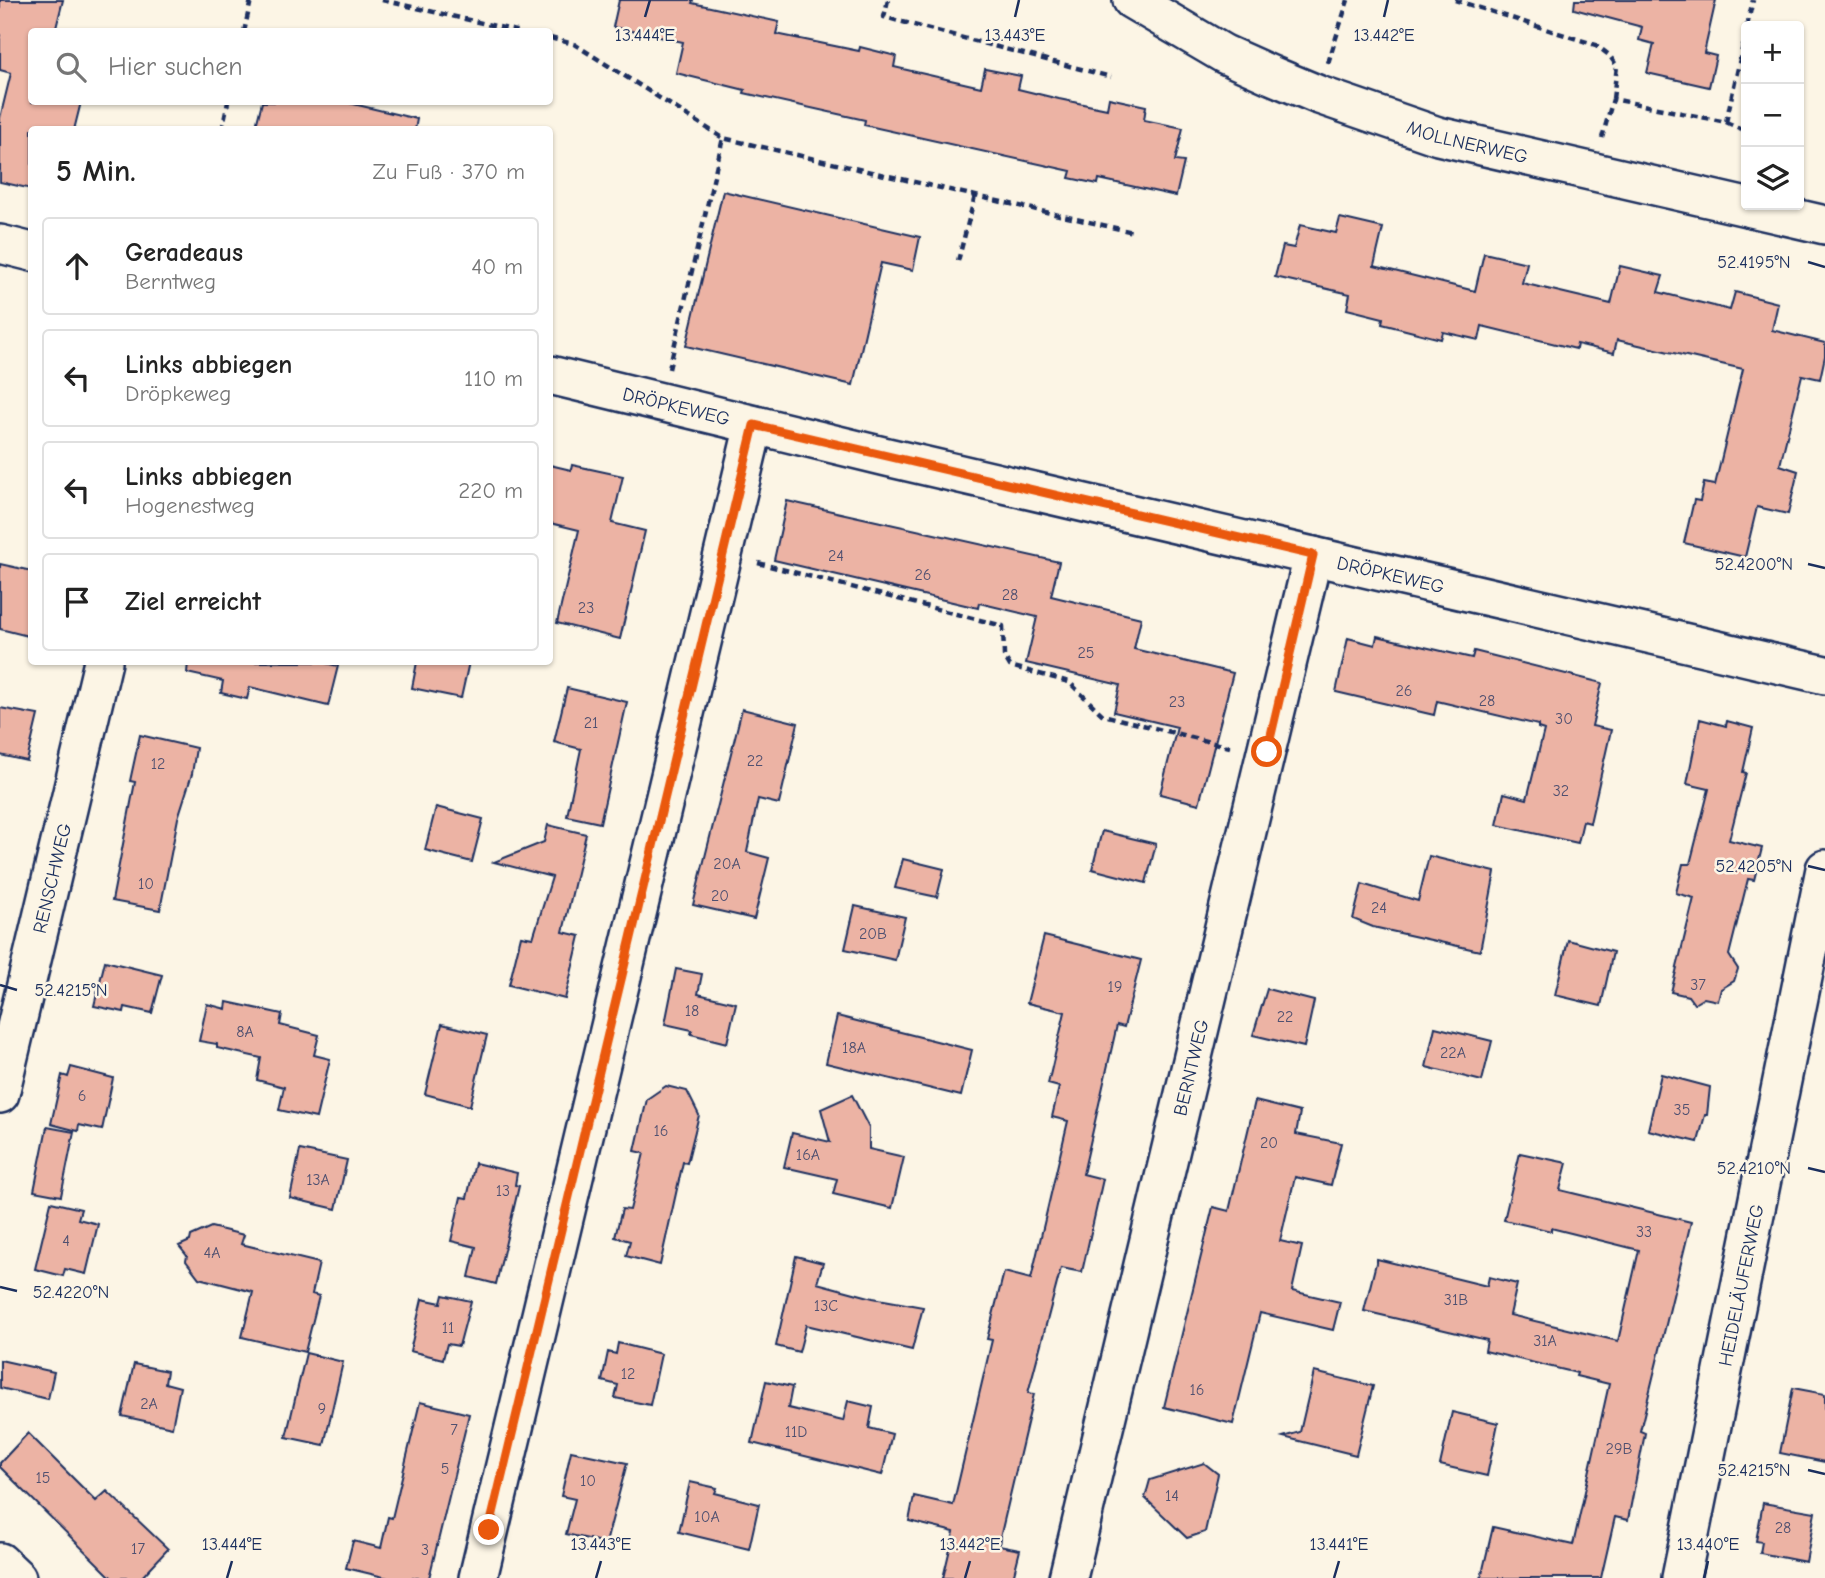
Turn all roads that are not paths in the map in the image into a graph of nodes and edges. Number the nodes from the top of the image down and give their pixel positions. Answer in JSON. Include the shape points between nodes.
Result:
{"nodes":[{"id":1,"x":1132,"y":0,"type":"edge"},
{"id":2,"x":1825,"y":225,"type":"edge"},
{"id":3,"x":0,"y":244,"type":"edge"},
{"id":4,"x":28,"y":251,"type":"edge"},
{"id":5,"x":553,"y":376,"type":"edge"},
{"id":6,"x":754,"y":425,"type":"junction"},
{"id":7,"x":1313,"y":555,"type":"junction"},
{"id":8,"x":102,"y":665,"type":"edge"},
{"id":9,"x":1825,"y":676,"type":"edge"},
{"id":10,"x":1825,"y":869,"type":"edge"},
{"id":11,"x":0,"y":1094,"type":"edge"},
{"id":12,"x":0,"y":1562,"type":"edge"},
{"id":13,"x":17,"y":1578,"type":"edge"},
{"id":14,"x":478,"y":1578,"type":"edge"},
{"id":15,"x":1068,"y":1578,"type":"edge"},
{"id":16,"x":1681,"y":1578,"type":"edge"}],
"edges":[{"from":1,"to":2,"type":"street","name":"MOLLNERWEG","via":[[1224,54],[1271,75],[1437,135]]},
{"from":3,"to":4,"type":"street"},
{"from":5,"to":6,"type":"street","name":"DRÖPKEWEG"},
{"from":6,"to":7,"type":"street","name":"DRÖPKEWEG"},
{"from":6,"to":14,"type":"street"},
{"from":7,"to":9,"type":"street","name":"DRÖPKEWEG"},
{"from":7,"to":15,"type":"street","name":"BERNTWEG"},
{"from":8,"to":11,"type":"street","name":"RENSCHWEG"},
{"from":10,"to":16,"type":"street","name":"HEIDELÄUFERWEG"},
{"from":12,"to":13,"type":"street"}]}
